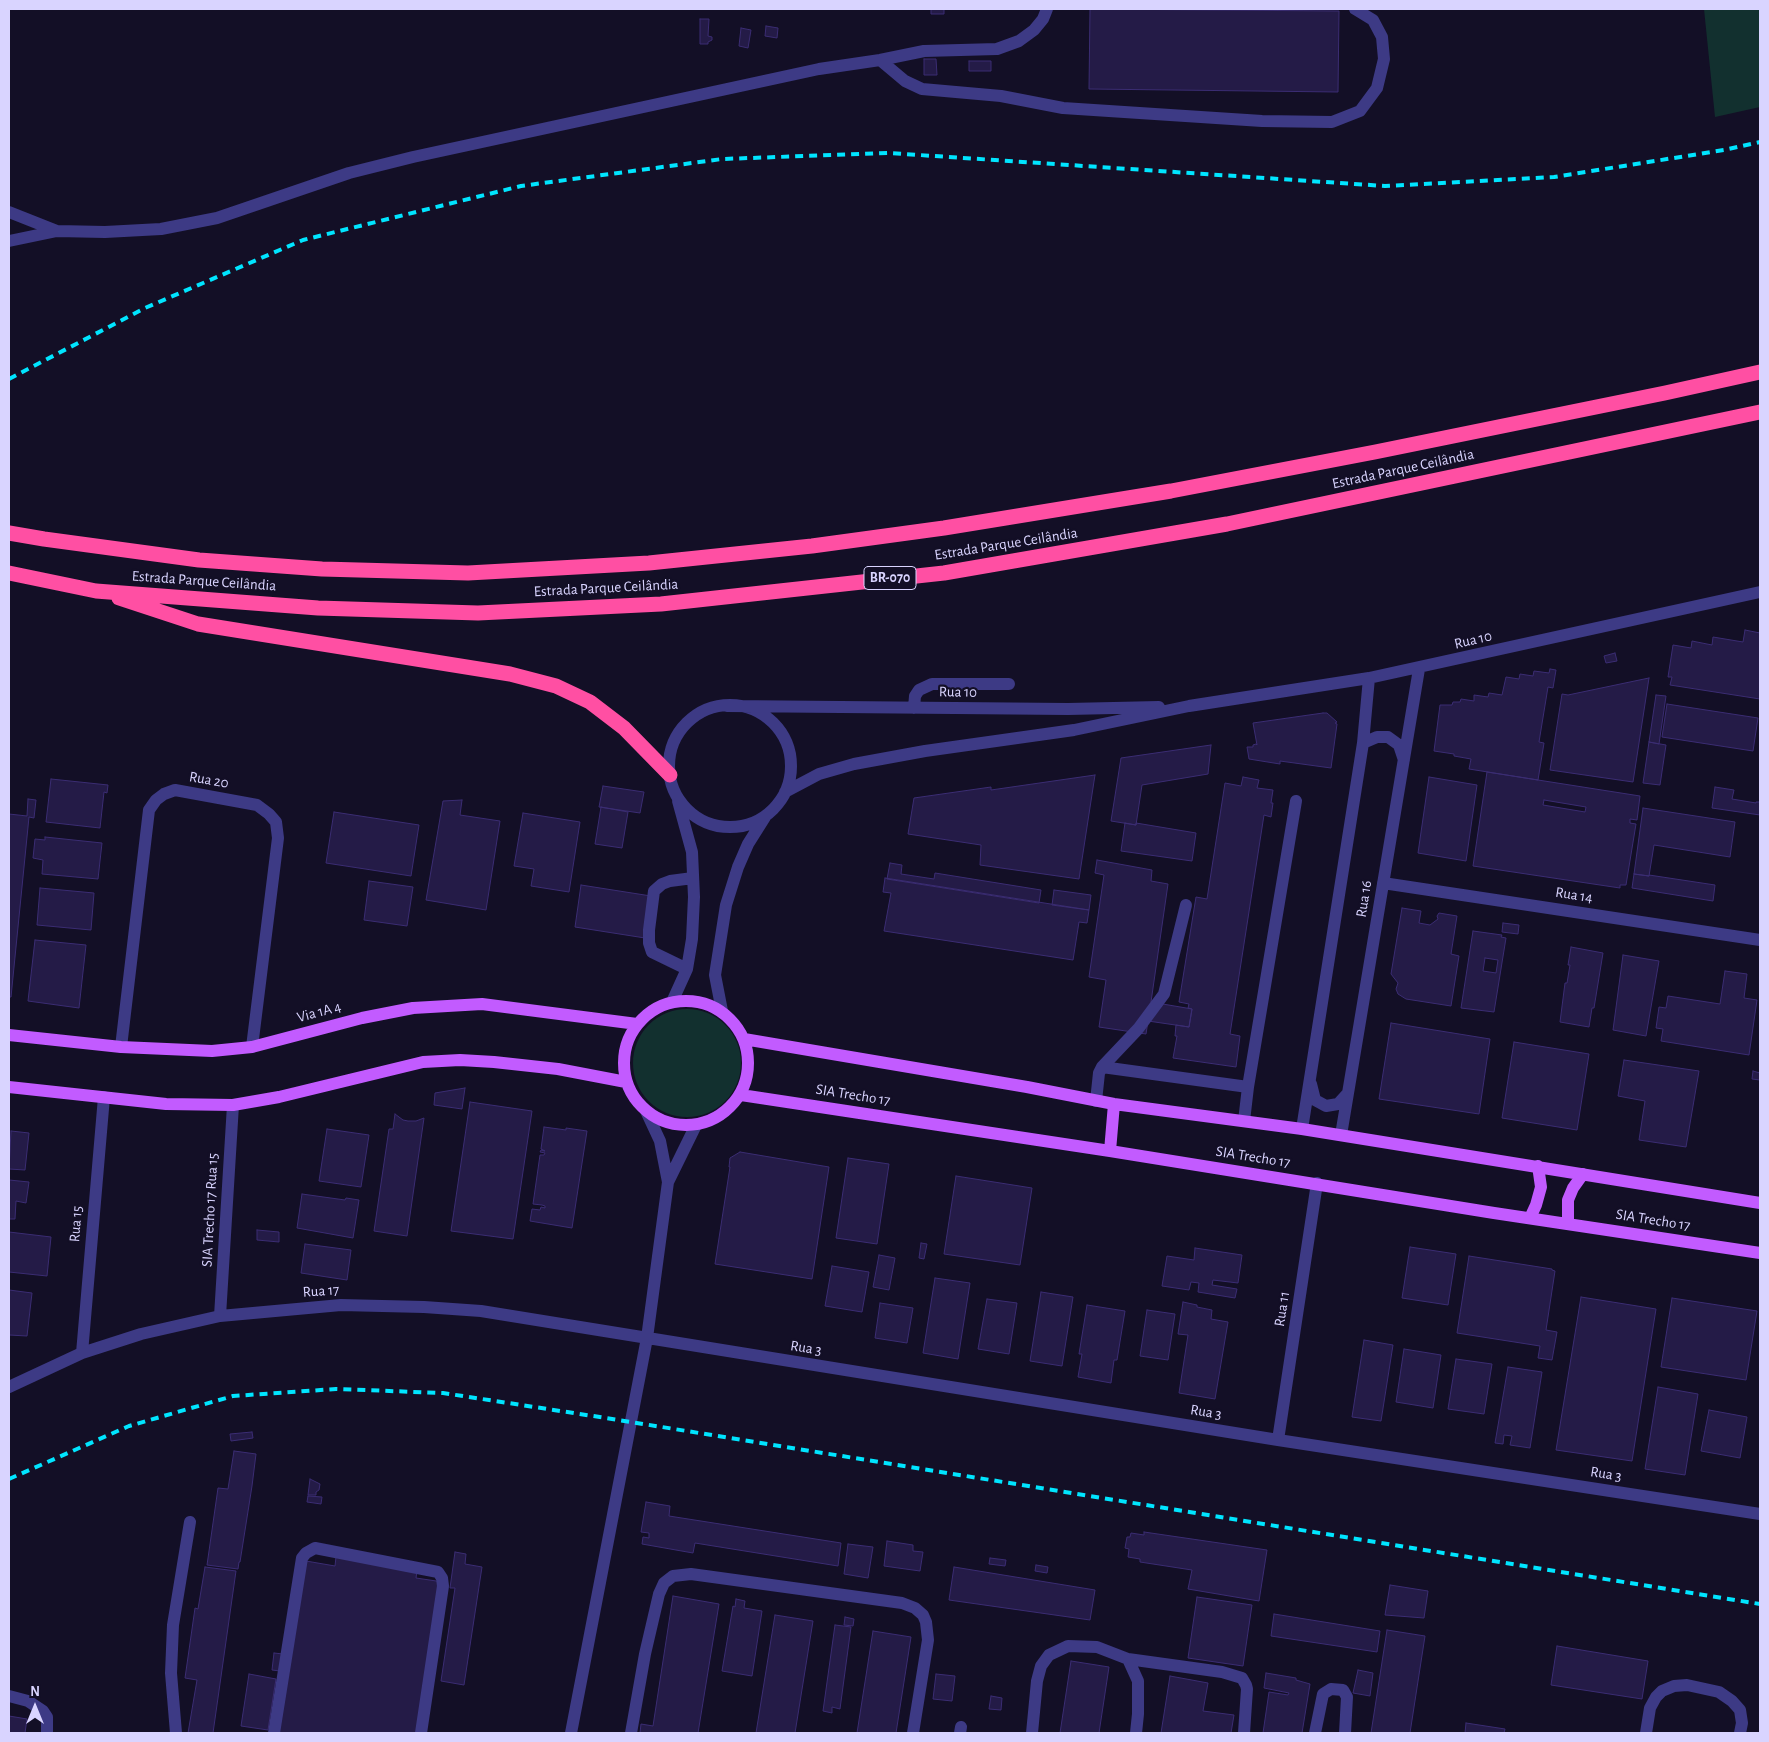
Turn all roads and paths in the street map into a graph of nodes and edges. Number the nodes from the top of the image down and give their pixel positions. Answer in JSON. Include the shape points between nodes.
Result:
{"nodes":[{"id":1,"x":1047,"y":9,"type":"edge"},
{"id":2,"x":1360,"y":10,"type":"edge"},
{"id":3,"x":880,"y":60,"type":"junction"},
{"id":4,"x":9,"y":212,"type":"edge"},
{"id":5,"x":57,"y":232,"type":"junction"},
{"id":6,"x":9,"y":241,"type":"edge"},
{"id":7,"x":1760,"y":372,"type":"edge"},
{"id":8,"x":1760,"y":412,"type":"edge"},
{"id":9,"x":9,"y":532,"type":"edge"},
{"id":10,"x":9,"y":573,"type":"edge"},
{"id":11,"x":96,"y":591,"type":"junction"},
{"id":12,"x":1760,"y":592,"type":"edge"},
{"id":13,"x":1419,"y":669,"type":"junction"},
{"id":14,"x":1369,"y":678,"type":"junction"},
{"id":15,"x":1009,"y":684,"type":"dead end"},
{"id":16,"x":727,"y":706,"type":"junction"},
{"id":17,"x":1189,"y":706,"type":"junction"},
{"id":18,"x":914,"y":708,"type":"junction"},
{"id":19,"x":1363,"y":743,"type":"junction"},
{"id":20,"x":1404,"y":760,"type":"junction"},
{"id":21,"x":670,"y":775,"type":"junction"},
{"id":22,"x":785,"y":792,"type":"junction"},
{"id":23,"x":677,"y":796,"type":"junction"},
{"id":24,"x":1296,"y":802,"type":"dead end"},
{"id":25,"x":765,"y":817,"type":"junction"},
{"id":26,"x":694,"y":878,"type":"junction"},
{"id":27,"x":1383,"y":883,"type":"junction"},
{"id":28,"x":1186,"y":905,"type":"dead end"},
{"id":29,"x":1760,"y":940,"type":"edge"},
{"id":30,"x":687,"y":969,"type":"junction"},
{"id":31,"x":672,"y":1002,"type":"junction"},
{"id":32,"x":722,"y":1011,"type":"junction"},
{"id":33,"x":637,"y":1024,"type":"junction"},
{"id":34,"x":9,"y":1034,"type":"edge"},
{"id":35,"x":744,"y":1040,"type":"junction"},
{"id":36,"x":121,"y":1047,"type":"junction"},
{"id":37,"x":252,"y":1047,"type":"junction"},
{"id":38,"x":1102,"y":1067,"type":"junction"},
{"id":39,"x":1310,"y":1079,"type":"junction"},
{"id":40,"x":626,"y":1082,"type":"junction"},
{"id":41,"x":9,"y":1087,"type":"edge"},
{"id":42,"x":1248,"y":1087,"type":"junction"},
{"id":43,"x":1348,"y":1093,"type":"junction"},
{"id":44,"x":741,"y":1095,"type":"junction"},
{"id":45,"x":104,"y":1097,"type":"junction"},
{"id":46,"x":1096,"y":1101,"type":"junction"},
{"id":47,"x":1114,"y":1104,"type":"junction"},
{"id":48,"x":232,"y":1105,"type":"junction"},
{"id":49,"x":646,"y":1111,"type":"junction"},
{"id":50,"x":1244,"y":1122,"type":"junction"},
{"id":51,"x":696,"y":1125,"type":"junction"},
{"id":52,"x":1302,"y":1129,"type":"junction"},
{"id":53,"x":1341,"y":1136,"type":"junction"},
{"id":54,"x":1110,"y":1150,"type":"junction"},
{"id":55,"x":1538,"y":1166,"type":"junction"},
{"id":56,"x":1582,"y":1174,"type":"junction"},
{"id":57,"x":668,"y":1182,"type":"junction"},
{"id":58,"x":1317,"y":1183,"type":"junction"},
{"id":59,"x":1760,"y":1203,"type":"edge"},
{"id":60,"x":1530,"y":1218,"type":"junction"},
{"id":61,"x":1568,"y":1223,"type":"junction"},
{"id":62,"x":1760,"y":1253,"type":"edge"},
{"id":63,"x":220,"y":1316,"type":"junction"},
{"id":64,"x":647,"y":1338,"type":"junction"},
{"id":65,"x":82,"y":1353,"type":"junction"},
{"id":66,"x":9,"y":1387,"type":"edge"},
{"id":67,"x":1278,"y":1440,"type":"junction"},
{"id":68,"x":1760,"y":1514,"type":"edge"},
{"id":69,"x":190,"y":1522,"type":"dead end"},
{"id":70,"x":1128,"y":1659,"type":"junction"},
{"id":71,"x":9,"y":1696,"type":"edge"},
{"id":72,"x":47,"y":1733,"type":"edge"},
{"id":73,"x":176,"y":1733,"type":"edge"},
{"id":74,"x":274,"y":1733,"type":"edge"},
{"id":75,"x":421,"y":1733,"type":"edge"},
{"id":76,"x":571,"y":1733,"type":"edge"},
{"id":77,"x":631,"y":1733,"type":"edge"},
{"id":78,"x":913,"y":1733,"type":"edge"},
{"id":79,"x":1032,"y":1733,"type":"edge"},
{"id":80,"x":1136,"y":1733,"type":"edge"},
{"id":81,"x":1244,"y":1733,"type":"edge"},
{"id":82,"x":1315,"y":1733,"type":"edge"},
{"id":83,"x":1345,"y":1733,"type":"edge"},
{"id":84,"x":1646,"y":1733,"type":"edge"},
{"id":85,"x":1740,"y":1733,"type":"edge"}],
"edges":[{"from":1,"to":3,"type":"street","via":[[1034,30],[1019,41],[997,49],[924,51]]},
{"from":2,"to":3,"type":"street","via":[[1373,20],[1382,37],[1384,59],[1377,88],[1360,111],[1332,122],[1262,121],[1063,108],[1001,96],[922,88],[905,81]]},
{"from":3,"to":5,"type":"street","via":[[819,69],[413,157],[349,173],[217,218],[161,229]]},
{"from":4,"to":5,"type":"street"},
{"from":5,"to":6,"type":"street"},
{"from":7,"to":9,"type":"highway","name":"Estrada Parque Ceilândia","via":[[1171,491],[944,528],[649,563],[468,573],[322,569],[199,560]]},
{"from":8,"to":11,"type":"highway","name":"Estrada Parque Ceilândia","number":"BR-070","via":[[1228,524],[944,573],[661,604],[478,613],[318,608]]},
{"from":10,"to":11,"type":"highway","name":"Estrada Parque Ceilândia","number":"BR-070"},
{"from":11,"to":21,"type":"highway","via":[[198,624],[510,674],[556,686],[590,702],[624,728]]},
{"from":12,"to":13,"type":"street","name":"Rua 10"},
{"from":13,"to":14,"type":"street","name":"Rua 10"},
{"from":13,"to":20,"type":"street","name":"Rua 16"},
{"from":14,"to":17,"type":"street","name":"Rua 10"},
{"from":14,"to":19,"type":"street","name":"Rua 16"},
{"from":15,"to":18,"type":"street","via":[[932,684],[919,690]]},
{"from":16,"to":18,"type":"street","name":"Rua 10"},
{"from":16,"to":21,"type":"street","via":[[707,710],[690,720],[677,736],[670,755]]},
{"from":16,"to":22,"type":"street","via":[[748,708],[766,718],[781,733],[789,752],[791,772]]},
{"from":17,"to":18,"type":"street","name":"Rua 10"},
{"from":17,"to":22,"type":"street","name":"Rua 10","via":[[1074,730],[854,764],[819,774]]},
{"from":19,"to":20,"type":"street","via":[[1377,737],[1388,737],[1399,744]]},
{"from":19,"to":39,"type":"street","name":"Rua 16"},
{"from":20,"to":27,"type":"street","name":"Rua 16"},
{"from":21,"to":23,"type":"street"},
{"from":22,"to":25,"type":"street"},
{"from":23,"to":25,"type":"street","via":[[689,812],[713,824],[726,827],[746,825]]},
{"from":23,"to":26,"type":"street","via":[[692,852]]},
{"from":24,"to":42,"type":"street"},
{"from":25,"to":32,"type":"street","via":[[748,844],[726,904],[715,975]]},
{"from":26,"to":30,"type":"street","via":[[692,939]]},
{"from":26,"to":30,"type":"street","via":[[670,881],[654,891],[648,930],[652,952]]},
{"from":27,"to":29,"type":"street","name":"Rua 14"},
{"from":27,"to":43,"type":"street","name":"Rua 16"},
{"from":28,"to":38,"type":"street","via":[[1164,994],[1138,1029]]},
{"from":30,"to":31,"type":"street"},
{"from":31,"to":32,"type":"main road","via":[[689,1000]]},
{"from":31,"to":33,"type":"main road","via":[[653,1010]]},
{"from":32,"to":35,"type":"main road"},
{"from":33,"to":37,"type":"main road","name":"Via 1A 4","via":[[482,1004],[422,1007],[362,1018]]},
{"from":33,"to":40,"type":"main road","via":[[625,1050]]},
{"from":34,"to":36,"type":"main road","name":"Via 1A 4"},
{"from":35,"to":44,"type":"main road","via":[[749,1054],[749,1069]]},
{"from":35,"to":46,"type":"main road"},
{"from":36,"to":37,"type":"main road","name":"Via 1A 4","via":[[212,1052]]},
{"from":36,"to":37,"type":"street","name":"Rua 20","via":[[149,810],[164,794],[176,790],[257,805],[276,822],[278,838]]},
{"from":38,"to":42,"type":"street"},
{"from":38,"to":46,"type":"street"},
{"from":39,"to":43,"type":"street","via":[[1315,1100],[1326,1106],[1338,1104]]},
{"from":39,"to":52,"type":"street","name":"Rua 16"},
{"from":40,"to":48,"type":"main road","via":[[558,1069],[494,1062],[423,1062],[279,1097]]},
{"from":40,"to":49,"type":"main road"},
{"from":41,"to":45,"type":"main road"},
{"from":42,"to":50,"type":"street"},
{"from":43,"to":53,"type":"street","name":"Rua 16"},
{"from":44,"to":51,"type":"main road","via":[[713,1120]]},
{"from":44,"to":54,"type":"main road","name":"SIA Trecho 17"},
{"from":45,"to":48,"type":"main road","via":[[166,1104]]},
{"from":45,"to":65,"type":"street","name":"Rua 15"},
{"from":46,"to":47,"type":"main road"},
{"from":47,"to":50,"type":"main road"},
{"from":47,"to":54,"type":"main road"},
{"from":48,"to":63,"type":"street","name":"SIA Trecho 17 Rua 15"},
{"from":49,"to":51,"type":"main road","via":[[678,1125]]},
{"from":49,"to":57,"type":"street","via":[[660,1141]]},
{"from":50,"to":52,"type":"main road"},
{"from":51,"to":57,"type":"street"},
{"from":52,"to":53,"type":"main road"},
{"from":53,"to":55,"type":"main road"},
{"from":54,"to":58,"type":"main road","name":"SIA Trecho 17"},
{"from":55,"to":56,"type":"main road"},
{"from":55,"to":60,"type":"main road","via":[[1541,1187]]},
{"from":56,"to":59,"type":"main road"},
{"from":56,"to":61,"type":"main road","via":[[1568,1200]]},
{"from":57,"to":64,"type":"street"},
{"from":58,"to":60,"type":"main road","name":"SIA Trecho 17"},
{"from":58,"to":67,"type":"street","name":"Rua 11"},
{"from":60,"to":61,"type":"main road","name":"SIA Trecho 17"},
{"from":61,"to":62,"type":"main road","name":"SIA Trecho 17"},
{"from":63,"to":64,"type":"street","name":"Rua 17","via":[[341,1305],[424,1307],[481,1311]]},
{"from":63,"to":65,"type":"street","name":"Rua 17","via":[[141,1334]]},
{"from":64,"to":67,"type":"street","name":"Rua 3"},
{"from":64,"to":76,"type":"street"},
{"from":65,"to":66,"type":"street","name":"Rua 17"},
{"from":67,"to":68,"type":"street","name":"Rua 3"},
{"from":69,"to":73,"type":"street","via":[[173,1625],[171,1673]]},
{"from":70,"to":79,"type":"street","via":[[1097,1646],[1068,1646],[1049,1655],[1041,1666],[1037,1681]]},
{"from":70,"to":80,"type":"street","via":[[1138,1681]]},
{"from":70,"to":81,"type":"street","via":[[1222,1672],[1242,1678],[1247,1689]]},
{"from":71,"to":72,"type":"street","via":[[28,1701],[43,1711],[47,1717]]},
{"from":74,"to":75,"type":"street","via":[[302,1558],[315,1548],[438,1572],[442,1578]]},
{"from":77,"to":78,"type":"street","via":[[659,1594],[664,1583],[673,1576],[691,1574],[902,1603],[915,1608],[926,1622],[928,1640]]},
{"from":82,"to":83,"type":"street","via":[[1323,1694],[1335,1689],[1343,1690],[1347,1697]]},
{"from":84,"to":85,"type":"street","via":[[1650,1708],[1656,1697],[1674,1686],[1687,1685],[1719,1692],[1732,1701],[1740,1710]]}]}
